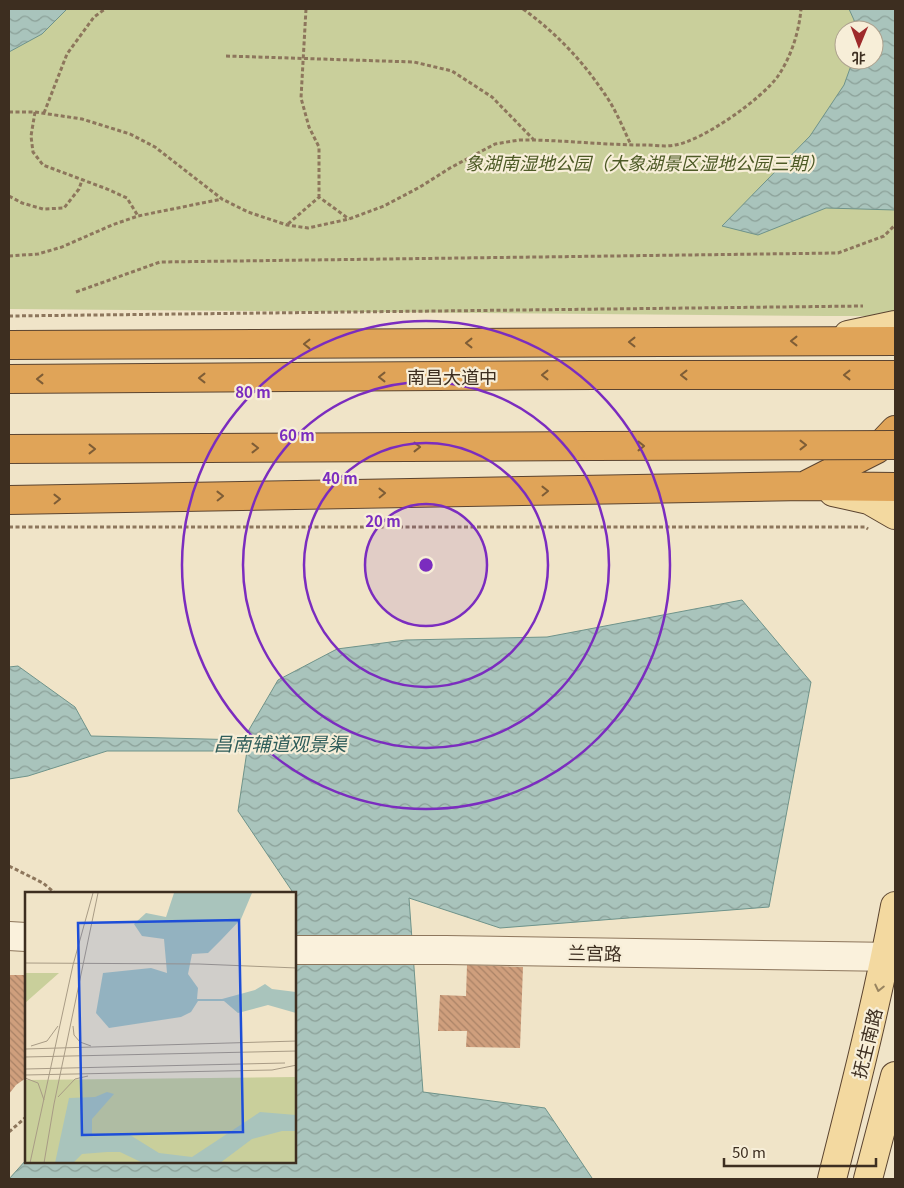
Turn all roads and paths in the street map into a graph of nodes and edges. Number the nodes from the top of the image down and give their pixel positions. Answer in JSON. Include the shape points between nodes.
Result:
{"nodes":[{"id":1,"x":105,"y":9,"type":"edge"},
{"id":2,"x":306,"y":9,"type":"edge"},
{"id":3,"x":523,"y":9,"type":"edge"},
{"id":4,"x":802,"y":9,"type":"edge"},
{"id":5,"x":226,"y":56,"type":"dead end"},
{"id":6,"x":303,"y":58,"type":"junction"},
{"id":7,"x":9,"y":112,"type":"edge"},
{"id":8,"x":35,"y":112,"type":"junction"},
{"id":9,"x":44,"y":113,"type":"junction"},
{"id":10,"x":534,"y":140,"type":"junction"},
{"id":11,"x":632,"y":145,"type":"junction"},
{"id":12,"x":82,"y":180,"type":"junction"},
{"id":13,"x":9,"y":196,"type":"edge"},
{"id":14,"x":319,"y":197,"type":"junction"},
{"id":15,"x":222,"y":199,"type":"junction"},
{"id":16,"x":138,"y":216,"type":"junction"},
{"id":17,"x":349,"y":219,"type":"junction"},
{"id":18,"x":287,"y":225,"type":"junction"},
{"id":19,"x":895,"y":225,"type":"edge"},
{"id":20,"x":9,"y":256,"type":"edge"},
{"id":21,"x":76,"y":292,"type":"dead end"},
{"id":22,"x":872,"y":306,"type":"dead end"},
{"id":23,"x":9,"y":316,"type":"edge"},
{"id":24,"x":895,"y":325,"type":"edge"},
{"id":25,"x":823,"y":341,"type":"junction"},
{"id":26,"x":895,"y":341,"type":"edge"},
{"id":27,"x":9,"y":345,"type":"edge"},
{"id":28,"x":895,"y":375,"type":"edge"},
{"id":29,"x":9,"y":379,"type":"edge"},
{"id":30,"x":895,"y":381,"type":"edge"},
{"id":31,"x":895,"y":430,"type":"edge"},
{"id":32,"x":895,"y":445,"type":"edge"},
{"id":33,"x":9,"y":449,"type":"edge"},
{"id":34,"x":56,"y":449,"type":"junction"},
{"id":35,"x":9,"y":456,"type":"edge"},
{"id":36,"x":804,"y":486,"type":"junction"},
{"id":37,"x":895,"y":487,"type":"edge"},
{"id":38,"x":9,"y":500,"type":"edge"},
{"id":39,"x":895,"y":515,"type":"edge"},
{"id":40,"x":9,"y":528,"type":"edge"},
{"id":41,"x":872,"y":531,"type":"dead end"},
{"id":42,"x":9,"y":866,"type":"edge"},
{"id":43,"x":54,"y":892,"type":"edge"},
{"id":44,"x":895,"y":906,"type":"edge"},
{"id":45,"x":9,"y":936,"type":"edge"},
{"id":46,"x":25,"y":937,"type":"edge"},
{"id":47,"x":296,"y":950,"type":"edge"},
{"id":48,"x":891,"y":957,"type":"edge"},
{"id":49,"x":895,"y":1076,"type":"edge"},
{"id":50,"x":25,"y":1118,"type":"edge"},
{"id":51,"x":9,"y":1132,"type":"edge"},
{"id":52,"x":832,"y":1179,"type":"edge"},
{"id":53,"x":868,"y":1179,"type":"edge"}],
"edges":[{"from":1,"to":9,"type":"path","via":[[94,17],[67,54]]},
{"from":2,"to":6,"type":"path"},
{"from":3,"to":11,"type":"path","via":[[577,56],[606,94]]},
{"from":4,"to":11,"type":"path","via":[[794,43],[778,77],[758,97],[695,140],[675,145]]},
{"from":5,"to":6,"type":"path"},
{"from":6,"to":10,"type":"path","via":[[414,62],[452,71],[492,97]]},
{"from":6,"to":14,"type":"path","via":[[301,98],[319,147]]},
{"from":7,"to":8,"type":"path"},
{"from":8,"to":9,"type":"path"},
{"from":8,"to":12,"type":"path","via":[[31,136],[33,152],[43,165]]},
{"from":9,"to":15,"type":"path","via":[[82,119],[130,134],[155,147]]},
{"from":10,"to":11,"type":"path"},
{"from":10,"to":17,"type":"path","via":[[495,144],[384,206]]},
{"from":12,"to":13,"type":"path","via":[[64,208],[43,208]]},
{"from":12,"to":16,"type":"path","via":[[127,198]]},
{"from":14,"to":17,"type":"path"},
{"from":14,"to":18,"type":"path"},
{"from":15,"to":16,"type":"path"},
{"from":15,"to":18,"type":"path"},
{"from":16,"to":20,"type":"path","via":[[62,247],[38,254]]},
{"from":17,"to":18,"type":"path","via":[[308,228]]},
{"from":19,"to":21,"type":"path","via":[[884,236],[838,253],[160,262]]},
{"from":22,"to":23,"type":"path"},
{"from":24,"to":25,"type":"main road"},
{"from":25,"to":26,"type":"highway"},
{"from":25,"to":27,"type":"highway","one_way":true},
{"from":25,"to":30,"type":"highway","via":[[877,363]]},
{"from":28,"to":29,"type":"highway","name":"南昌大道中","one_way":true,"bridge":true},
{"from":31,"to":36,"type":"highway","via":[[877,449]]},
{"from":34,"to":32,"type":"highway","one_way":true,"bridge":true},
{"from":33,"to":34,"type":"highway"},
{"from":34,"to":35,"type":"highway"},
{"from":36,"to":37,"type":"highway"},
{"from":38,"to":36,"type":"highway","one_way":true},
{"from":36,"to":39,"type":"main road","via":[[869,500]]},
{"from":40,"to":41,"type":"path","via":[[865,528]]},
{"from":42,"to":43,"type":"path"},
{"from":44,"to":48,"type":"main road","name":"抚生南路"},
{"from":45,"to":46,"type":"street"},
{"from":47,"to":48,"type":"street","name":"兰宫路"},
{"from":48,"to":52,"type":"main road","name":"抚生南路","one_way":true,"via":[[870,1026]]},
{"from":49,"to":53,"type":"main road","name":"抚生南路"},
{"from":50,"to":51,"type":"path"}]}
